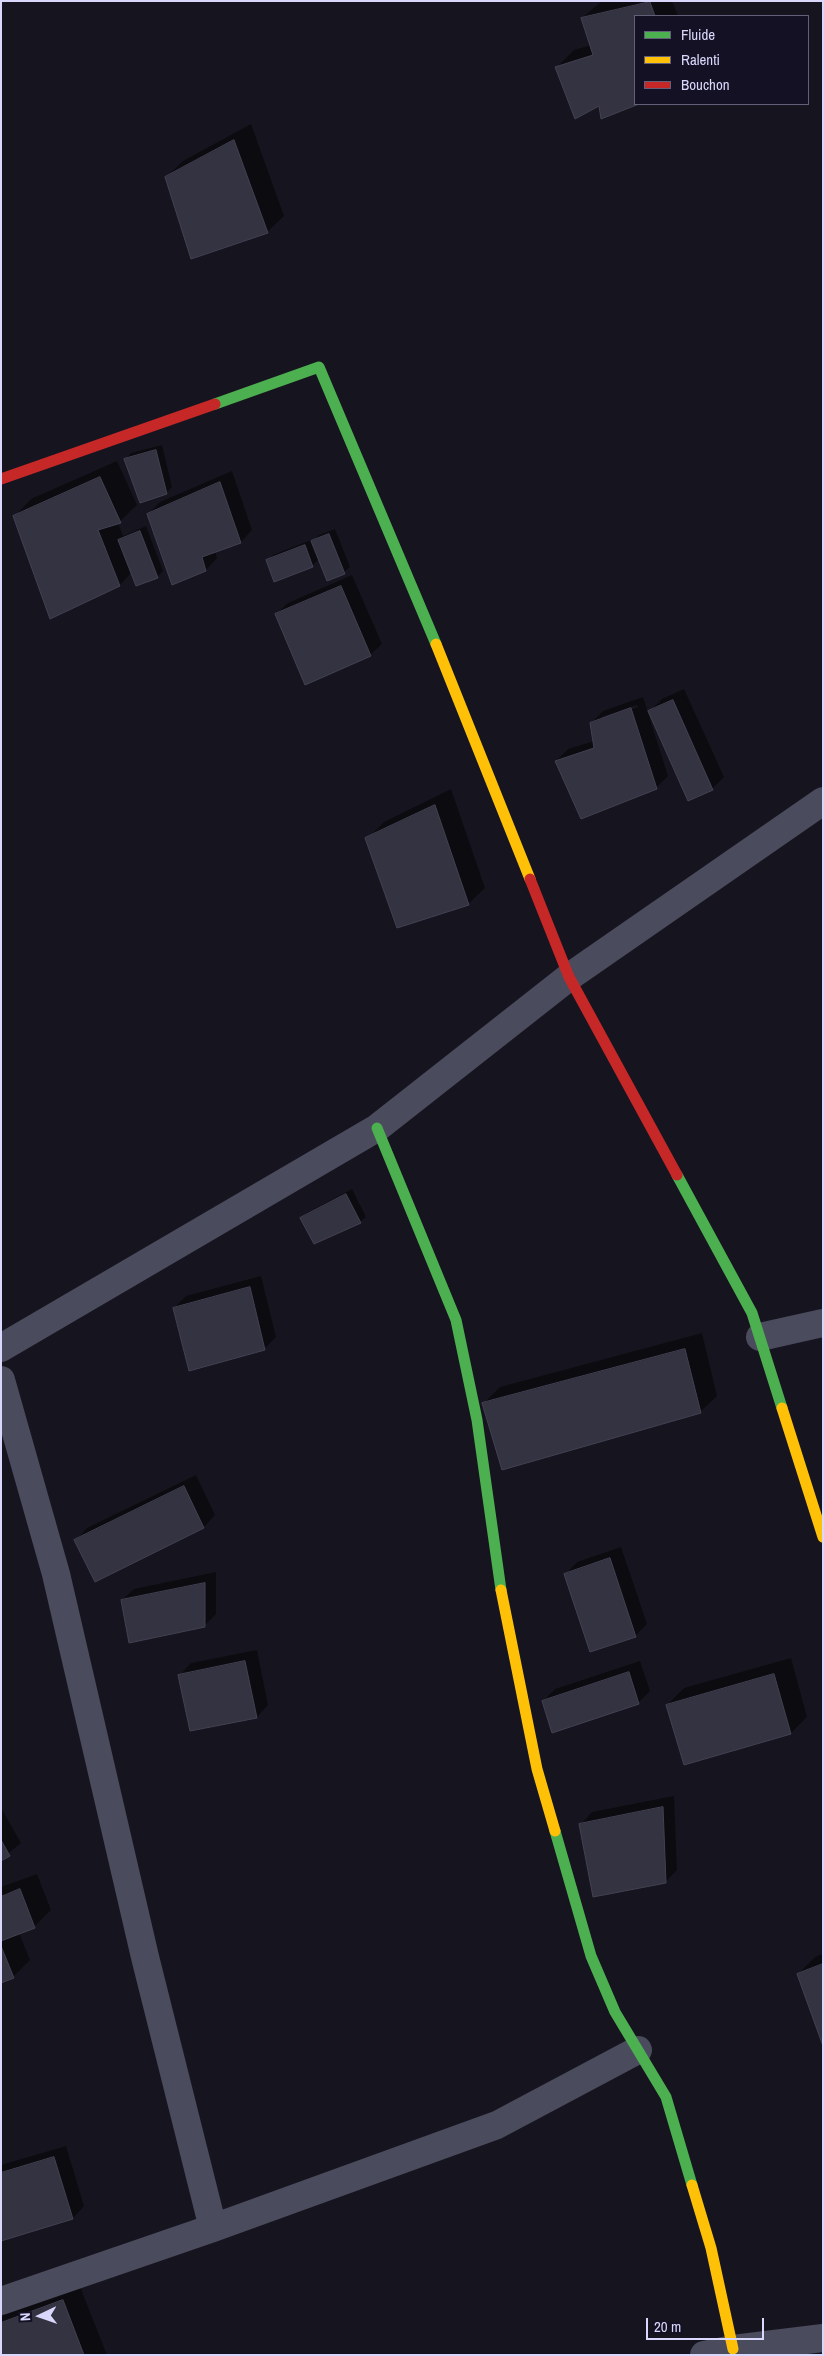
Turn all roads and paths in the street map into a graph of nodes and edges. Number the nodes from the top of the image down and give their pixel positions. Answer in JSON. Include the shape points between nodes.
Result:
{"nodes":[{"id":1,"x":1,"y":479,"type":"edge"},
{"id":2,"x":823,"y":801,"type":"edge"},
{"id":3,"x":569,"y":977,"type":"junction"},
{"id":4,"x":377,"y":1128,"type":"junction"},
{"id":5,"x":823,"y":1323,"type":"edge"},
{"id":6,"x":760,"y":1337,"type":"junction"},
{"id":7,"x":1,"y":1348,"type":"edge"},
{"id":8,"x":1,"y":1380,"type":"edge"},
{"id":9,"x":823,"y":1538,"type":"edge"},
{"id":10,"x":638,"y":2050,"type":"junction"},
{"id":11,"x":213,"y":2228,"type":"junction"},
{"id":12,"x":1,"y":2300,"type":"edge"},
{"id":13,"x":823,"y":2338,"type":"edge"},
{"id":14,"x":733,"y":2349,"type":"junction"},
{"id":15,"x":704,"y":2355,"type":"edge"}],
"edges":[{"from":1,"to":3,"type":"street","via":[[319,367],[459,699]]},
{"from":2,"to":3,"type":"street"},
{"from":3,"to":4,"type":"street"},
{"from":3,"to":6,"type":"street","via":[[752,1312]]},
{"from":4,"to":7,"type":"street"},
{"from":4,"to":10,"type":"street","via":[[456,1320],[477,1420],[501,1589],[537,1769],[591,1956],[615,2012]]},
{"from":5,"to":6,"type":"street"},
{"from":6,"to":9,"type":"street"},
{"from":8,"to":11,"type":"street","via":[[56,1574],[145,1958]]},
{"from":10,"to":11,"type":"street","via":[[497,2124]]},
{"from":10,"to":14,"type":"street","via":[[666,2097],[712,2248]]},
{"from":11,"to":12,"type":"street"},
{"from":13,"to":14,"type":"street"},
{"from":14,"to":15,"type":"street"}]}
